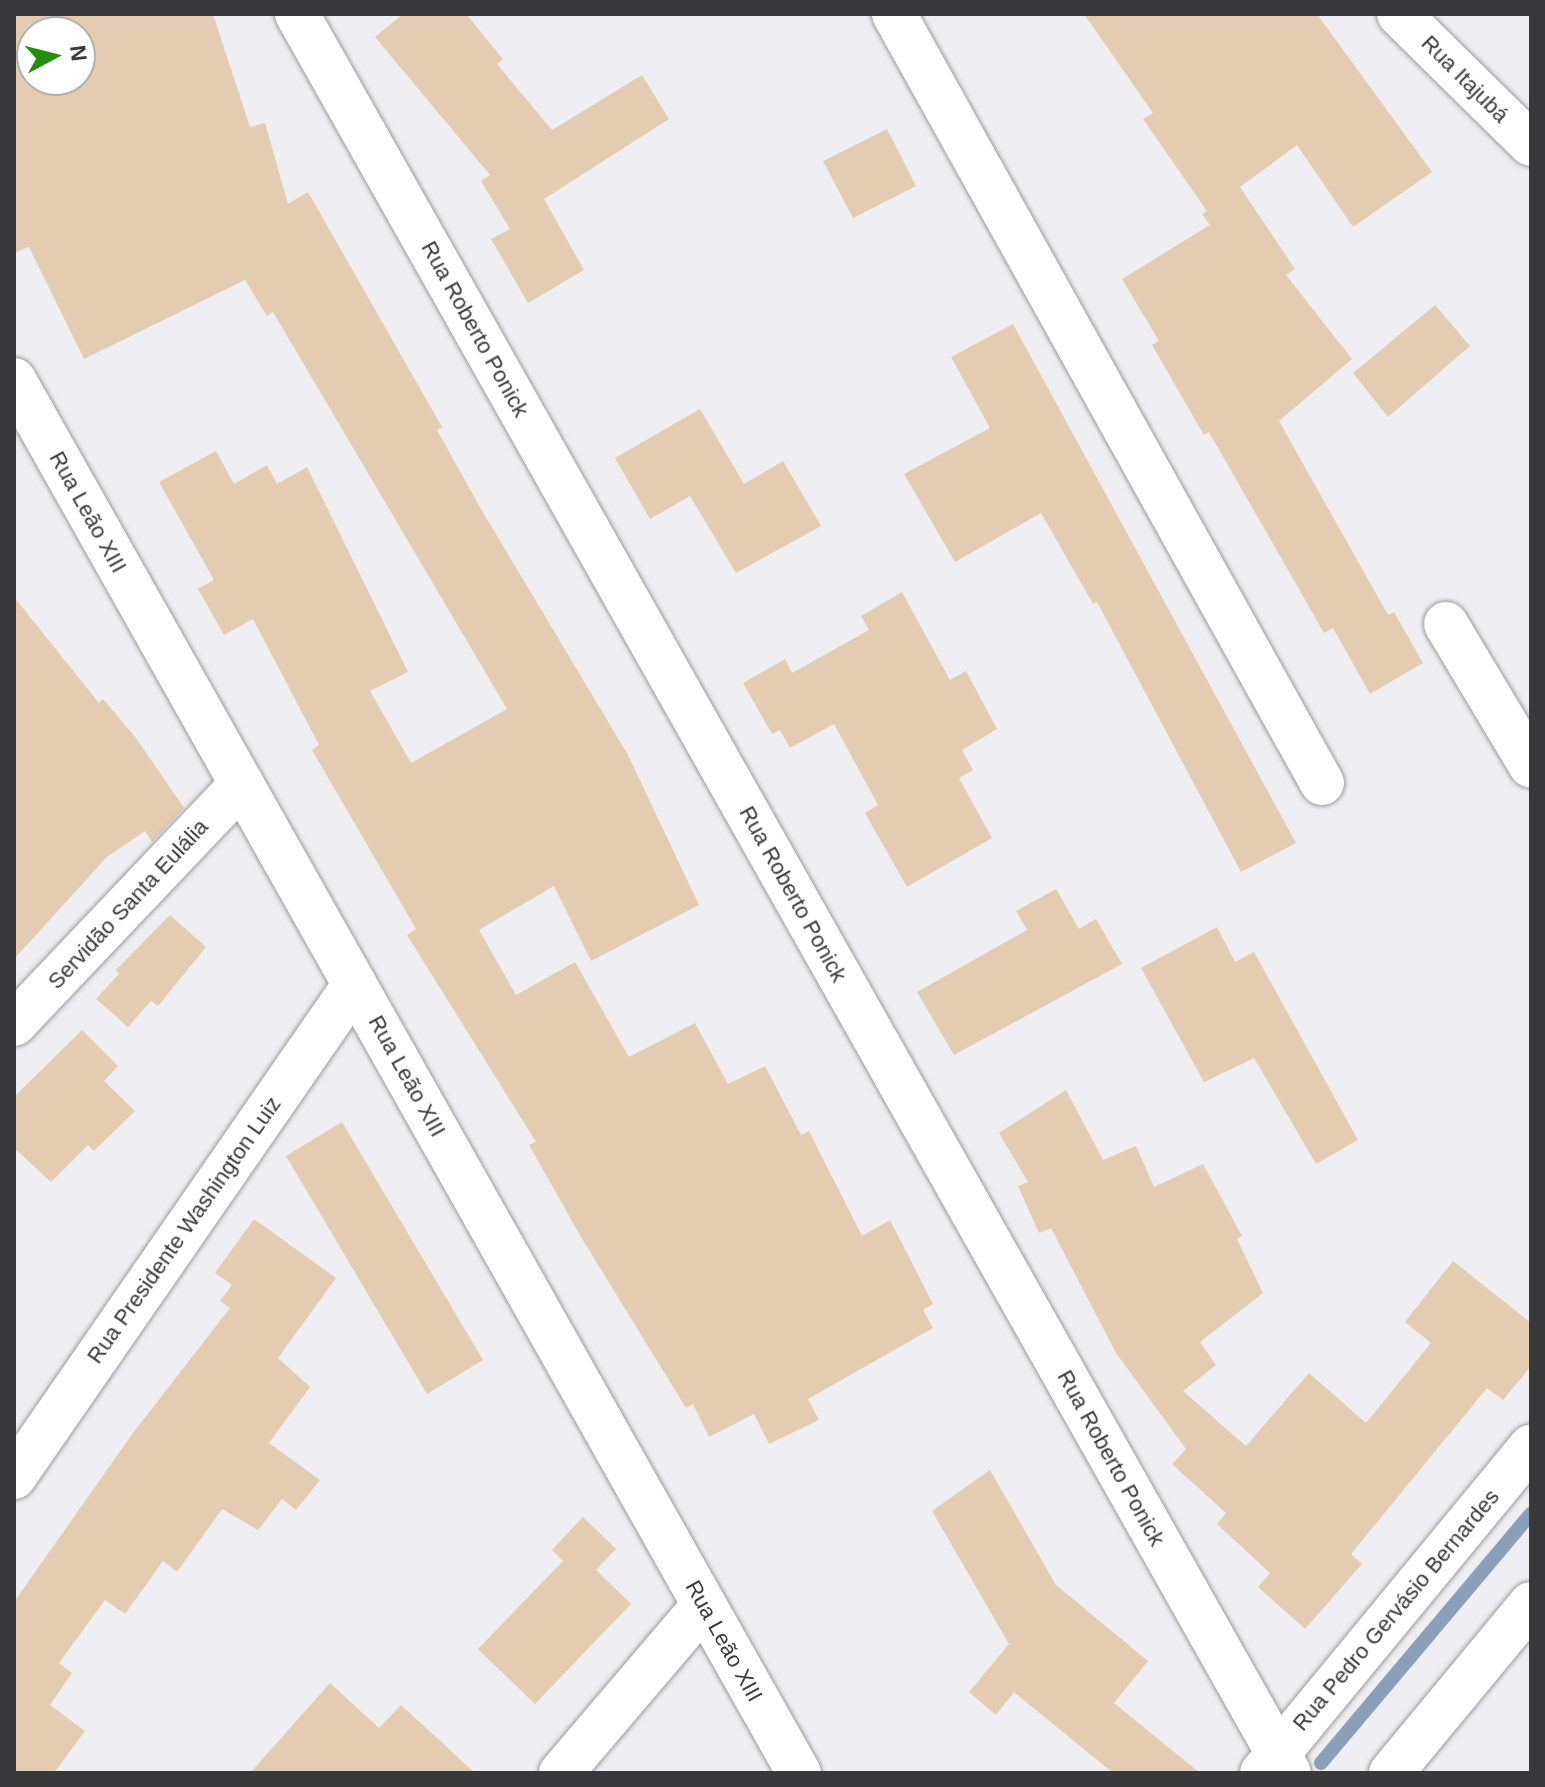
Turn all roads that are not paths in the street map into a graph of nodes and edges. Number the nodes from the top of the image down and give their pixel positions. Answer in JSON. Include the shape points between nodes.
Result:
{"nodes":[{"id":1,"x":297,"y":14,"type":"edge"},
{"id":2,"x":894,"y":14,"type":"edge"},
{"id":3,"x":1399,"y":14,"type":"edge"},
{"id":4,"x":1531,"y":144,"type":"edge"},
{"id":5,"x":14,"y":380,"type":"edge"},
{"id":6,"x":1446,"y":624,"type":"dead end"},
{"id":7,"x":1531,"y":766,"type":"edge"},
{"id":8,"x":1322,"y":783,"type":"dead end"},
{"id":9,"x":242,"y":784,"type":"junction"},
{"id":10,"x":355,"y":984,"type":"junction"},
{"id":11,"x":14,"y":1024,"type":"edge"},
{"id":12,"x":1531,"y":1447,"type":"edge"},
{"id":13,"x":14,"y":1477,"type":"edge"},
{"id":14,"x":1531,"y":1604,"type":"edge"},
{"id":15,"x":704,"y":1605,"type":"junction"},
{"id":16,"x":1276,"y":1766,"type":"edge"},
{"id":17,"x":561,"y":1773,"type":"edge"},
{"id":18,"x":799,"y":1773,"type":"edge"},
{"id":19,"x":1391,"y":1773,"type":"edge"}],
"edges":[{"from":1,"to":16,"type":"street","name":"Rua Roberto Ponick"},
{"from":2,"to":8,"type":"street"},
{"from":3,"to":4,"type":"street","name":"Rua Itajubá"},
{"from":5,"to":9,"type":"street","name":"Rua Leão XIII"},
{"from":6,"to":7,"type":"street"},
{"from":9,"to":10,"type":"street","name":"Rua Leão XIII"},
{"from":9,"to":11,"type":"street","name":"Servidão Santa Eulália"},
{"from":10,"to":13,"type":"street","name":"Rua Presidente Washington Luiz"},
{"from":10,"to":15,"type":"street","name":"Rua Leão XIII"},
{"from":12,"to":16,"type":"street","name":"Rua Pedro Gervásio Bernardes"},
{"from":14,"to":19,"type":"street"},
{"from":15,"to":17,"type":"street"},
{"from":15,"to":18,"type":"street","name":"Rua Leão XIII"}]}
